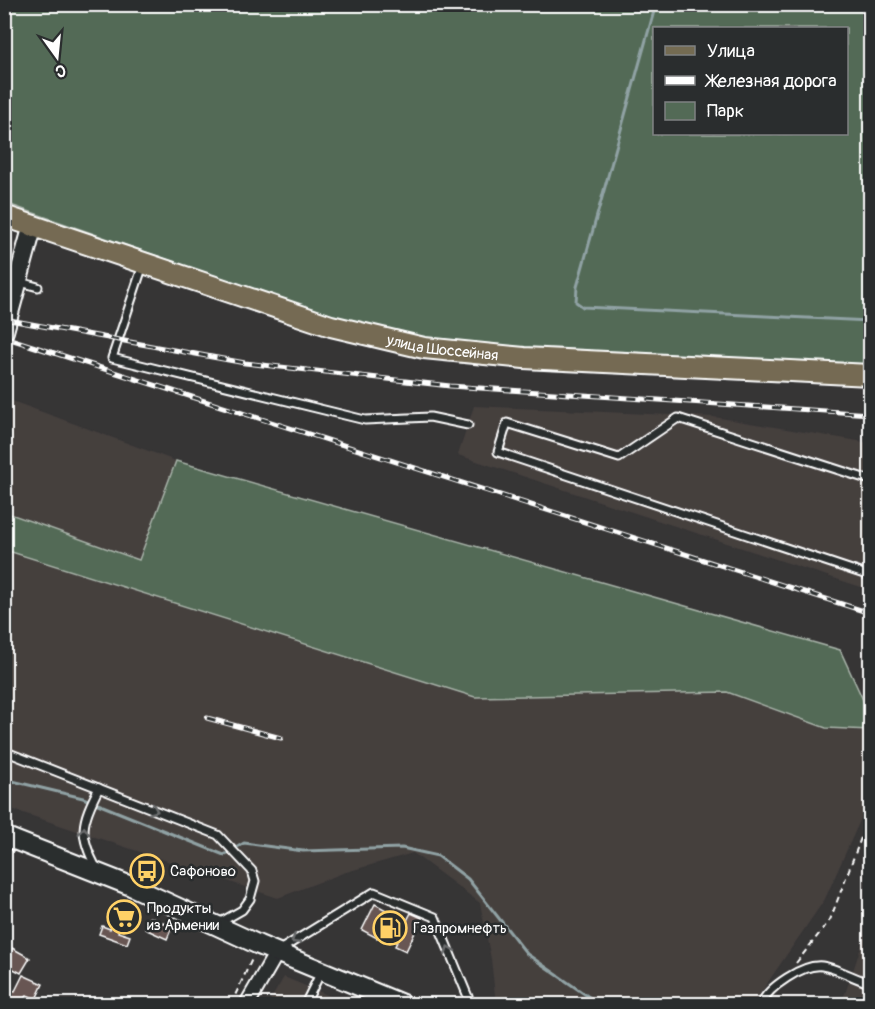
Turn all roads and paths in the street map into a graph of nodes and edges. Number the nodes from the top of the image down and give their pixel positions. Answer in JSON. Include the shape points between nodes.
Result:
{"nodes":[{"id":1,"x":4,"y":216,"type":"edge"},
{"id":2,"x":33,"y":225,"type":"junction"},
{"id":3,"x":144,"y":262,"type":"junction"},
{"id":4,"x":18,"y":282,"type":"junction"},
{"id":5,"x":38,"y":287,"type":"dead end"},
{"id":6,"x":4,"y":331,"type":"edge"},
{"id":7,"x":870,"y":375,"type":"edge"},
{"id":8,"x":468,"y":424,"type":"dead end"},
{"id":9,"x":870,"y":480,"type":"edge"},
{"id":10,"x":870,"y":576,"type":"edge"},
{"id":11,"x":4,"y":751,"type":"edge"},
{"id":12,"x":99,"y":788,"type":"junction"},
{"id":13,"x":870,"y":814,"type":"edge"},
{"id":14,"x":4,"y":836,"type":"edge"},
{"id":15,"x":99,"y":873,"type":"junction"},
{"id":16,"x":216,"y":925,"type":"junction"},
{"id":17,"x":259,"y":945,"type":"junction"},
{"id":18,"x":277,"y":951,"type":"junction"},
{"id":19,"x":321,"y":972,"type":"junction"},
{"id":20,"x":785,"y":977,"type":"junction"},
{"id":21,"x":870,"y":983,"type":"edge"},
{"id":22,"x":231,"y":1005,"type":"edge"},
{"id":23,"x":247,"y":1005,"type":"edge"},
{"id":24,"x":305,"y":1005,"type":"edge"},
{"id":25,"x":402,"y":1005,"type":"edge"},
{"id":26,"x":471,"y":1005,"type":"edge"},
{"id":27,"x":762,"y":1005,"type":"edge"}],
"edges":[{"from":1,"to":2,"type":"main road","name":"улица Шоссейная"},
{"from":2,"to":3,"type":"main road","name":"улица Шоссейная"},
{"from":2,"to":4,"type":"street"},
{"from":3,"to":7,"type":"main road","name":"улица Шоссейная","via":[[331,326],[424,348]]},
{"from":3,"to":8,"type":"lane","via":[[112,358],[365,420],[430,417]]},
{"from":4,"to":5,"type":"lane"},
{"from":4,"to":6,"type":"street"},
{"from":9,"to":10,"type":"lane","via":[[678,418],[619,458],[507,423],[498,452]]},
{"from":11,"to":12,"type":"lane"},
{"from":15,"to":12,"type":"lane","one_way":true,"via":[[84,845],[87,810]]},
{"from":12,"to":16,"type":"lane","one_way":true,"via":[[218,835],[235,851],[252,871],[255,881],[242,910]]},
{"from":13,"to":20,"type":"path","via":[[830,920]]},
{"from":14,"to":15,"type":"street"},
{"from":15,"to":16,"type":"street"},
{"from":16,"to":17,"type":"street"},
{"from":17,"to":18,"type":"street"},
{"from":17,"to":22,"type":"path"},
{"from":18,"to":19,"type":"street"},
{"from":18,"to":23,"type":"street"},
{"from":26,"to":18,"type":"lane","one_way":true,"via":[[435,916],[374,892]]},
{"from":19,"to":24,"type":"lane"},
{"from":19,"to":25,"type":"street"},
{"from":20,"to":21,"type":"lane","via":[[821,966]]},
{"from":20,"to":27,"type":"lane"}]}
